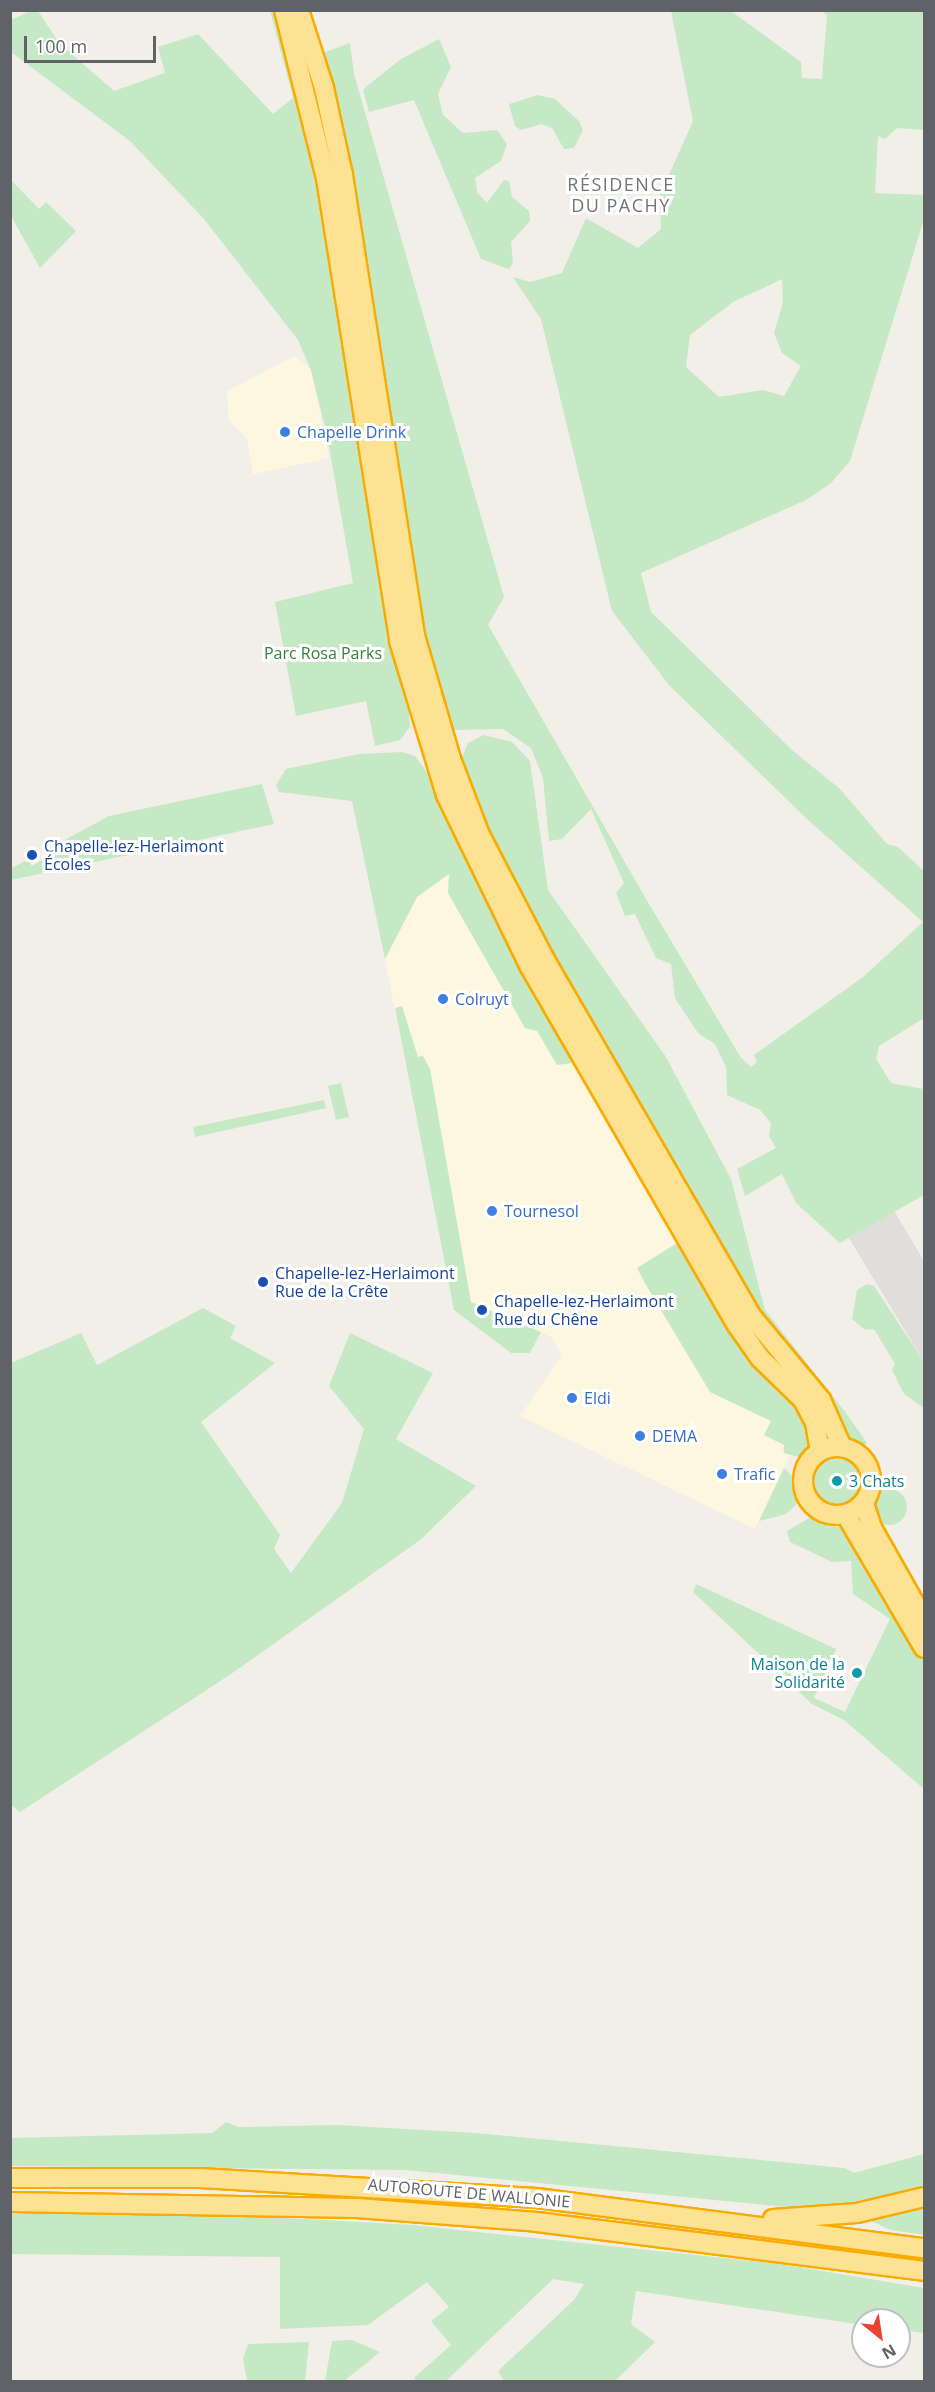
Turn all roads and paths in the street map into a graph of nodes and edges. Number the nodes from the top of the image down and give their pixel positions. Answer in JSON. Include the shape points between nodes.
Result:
{"nodes":[{"id":1,"x":284,"y":10,"type":"edge"},
{"id":2,"x":299,"y":10,"type":"edge"},
{"id":3,"x":842,"y":1448,"type":"junction"},
{"id":4,"x":820,"y":1451,"type":"junction"},
{"id":5,"x":864,"y":1503,"type":"junction"},
{"id":6,"x":846,"y":1515,"type":"junction"},
{"id":7,"x":924,"y":1620,"type":"edge"},
{"id":8,"x":924,"y":1648,"type":"edge"},
{"id":9,"x":10,"y":2178,"type":"edge"},
{"id":10,"x":924,"y":2197,"type":"edge"},
{"id":11,"x":10,"y":2202,"type":"edge"},
{"id":12,"x":752,"y":2223,"type":"junction"},
{"id":13,"x":924,"y":2248,"type":"edge"},
{"id":14,"x":924,"y":2271,"type":"edge"}],
"edges":[{"from":1,"to":4,"type":"highway","via":[[326,178],[399,641],[440,778],[465,842],[530,967],[737,1325],[760,1358],[803,1400],[814,1423]]},
{"from":2,"to":3,"type":"highway","via":[[324,88],[343,175],[416,639],[454,769],[480,835],[544,958],[753,1318],[821,1400]]},
{"from":3,"to":4,"type":"highway"},
{"from":3,"to":5,"type":"highway","via":[[857,1454],[868,1466],[872,1481]]},
{"from":4,"to":6,"type":"highway","via":[[804,1472],[804,1490],[820,1511]]},
{"from":5,"to":6,"type":"highway"},
{"from":5,"to":7,"type":"highway","via":[[872,1527]]},
{"from":6,"to":8,"type":"highway"},
{"from":9,"to":12,"type":"highway","name":"AUTOROUTE DE WALLONIE","via":[[355,2184],[537,2198]]},
{"from":10,"to":12,"type":"highway","via":[[857,2213]]},
{"from":11,"to":14,"type":"highway","name":"AUTOROUTE DE WALLONIE","via":[[200,2202],[381,2210],[537,2222]]},
{"from":12,"to":13,"type":"highway","name":"AUTOROUTE DE WALLONIE"}]}
